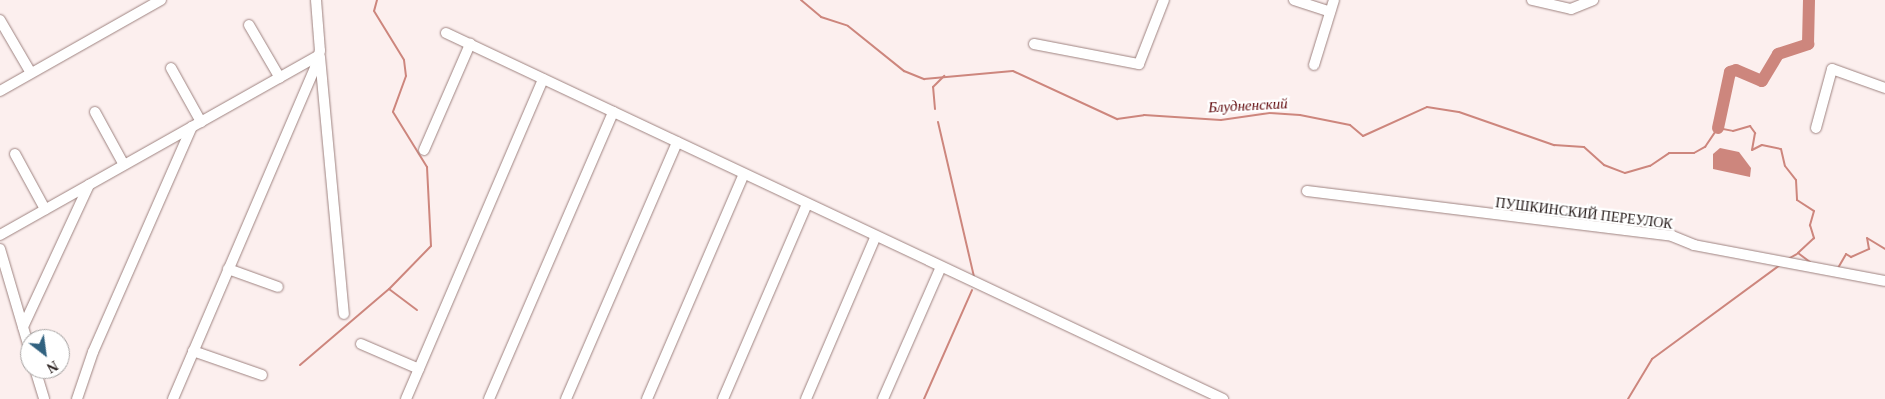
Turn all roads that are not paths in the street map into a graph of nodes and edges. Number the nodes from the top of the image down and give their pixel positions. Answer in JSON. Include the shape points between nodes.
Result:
{"nodes":[{"id":1,"x":161,"y":0,"type":"edge"},
{"id":2,"x":316,"y":0,"type":"edge"},
{"id":3,"x":1164,"y":0,"type":"edge"},
{"id":4,"x":1294,"y":0,"type":"edge"},
{"id":5,"x":1334,"y":0,"type":"edge"},
{"id":6,"x":1532,"y":0,"type":"edge"},
{"id":7,"x":1594,"y":0,"type":"edge"},
{"id":8,"x":1330,"y":12,"type":"junction"},
{"id":9,"x":0,"y":20,"type":"edge"},
{"id":10,"x":249,"y":26,"type":"dead end"},
{"id":11,"x":446,"y":33,"type":"dead end"},
{"id":12,"x":470,"y":44,"type":"junction"},
{"id":13,"x":1034,"y":44,"type":"dead end"},
{"id":14,"x":319,"y":54,"type":"junction"},
{"id":15,"x":1314,"y":64,"type":"dead end"},
{"id":16,"x":171,"y":68,"type":"dead end"},
{"id":17,"x":31,"y":73,"type":"junction"},
{"id":18,"x":280,"y":78,"type":"junction"},
{"id":19,"x":543,"y":79,"type":"junction"},
{"id":20,"x":1885,"y":88,"type":"edge"},
{"id":21,"x":0,"y":91,"type":"edge"},
{"id":22,"x":95,"y":112,"type":"dead end"},
{"id":23,"x":613,"y":112,"type":"junction"},
{"id":24,"x":197,"y":124,"type":"junction"},
{"id":25,"x":1816,"y":128,"type":"dead end"},
{"id":26,"x":677,"y":142,"type":"junction"},
{"id":27,"x":424,"y":150,"type":"dead end"},
{"id":28,"x":15,"y":154,"type":"dead end"},
{"id":29,"x":124,"y":165,"type":"junction"},
{"id":30,"x":744,"y":174,"type":"junction"},
{"id":31,"x":89,"y":185,"type":"junction"},
{"id":32,"x":1307,"y":191,"type":"dead end"},
{"id":33,"x":807,"y":204,"type":"junction"},
{"id":34,"x":45,"y":209,"type":"junction"},
{"id":35,"x":0,"y":234,"type":"edge"},
{"id":36,"x":876,"y":236,"type":"junction"},
{"id":37,"x":0,"y":249,"type":"edge"},
{"id":38,"x":941,"y":267,"type":"junction"},
{"id":39,"x":228,"y":269,"type":"junction"},
{"id":40,"x":1885,"y":281,"type":"edge"},
{"id":41,"x":278,"y":287,"type":"dead end"},
{"id":42,"x":344,"y":314,"type":"dead end"},
{"id":43,"x":23,"y":327,"type":"joint"},
{"id":44,"x":361,"y":344,"type":"dead end"},
{"id":45,"x":193,"y":351,"type":"junction"},
{"id":46,"x":419,"y":369,"type":"junction"},
{"id":47,"x":262,"y":375,"type":"dead end"},
{"id":48,"x":38,"y":379,"type":"edge"},
{"id":49,"x":44,"y":399,"type":"edge"},
{"id":50,"x":77,"y":399,"type":"edge"},
{"id":51,"x":173,"y":399,"type":"edge"},
{"id":52,"x":406,"y":399,"type":"edge"},
{"id":53,"x":489,"y":399,"type":"edge"},
{"id":54,"x":566,"y":399,"type":"edge"},
{"id":55,"x":647,"y":399,"type":"edge"},
{"id":56,"x":723,"y":399,"type":"edge"},
{"id":57,"x":806,"y":399,"type":"edge"},
{"id":58,"x":883,"y":399,"type":"edge"},
{"id":59,"x":1223,"y":399,"type":"edge"}],
"edges":[{"from":1,"to":17,"type":"street"},
{"from":2,"to":14,"type":"street"},
{"from":3,"to":13,"type":"street","via":[[1139,64]]},
{"from":4,"to":8,"type":"street"},
{"from":5,"to":8,"type":"street"},
{"from":6,"to":7,"type":"street","via":[[1571,9]]},
{"from":8,"to":15,"type":"street"},
{"from":9,"to":17,"type":"street"},
{"from":10,"to":18,"type":"street"},
{"from":11,"to":12,"type":"street"},
{"from":12,"to":19,"type":"street"},
{"from":12,"to":27,"type":"street"},
{"from":14,"to":18,"type":"street"},
{"from":14,"to":39,"type":"street"},
{"from":14,"to":42,"type":"street"},
{"from":16,"to":24,"type":"street"},
{"from":17,"to":21,"type":"street"},
{"from":18,"to":24,"type":"street"},
{"from":19,"to":23,"type":"street"},
{"from":19,"to":46,"type":"street"},
{"from":20,"to":25,"type":"street","via":[[1832,69]]},
{"from":22,"to":29,"type":"street"},
{"from":23,"to":26,"type":"street"},
{"from":23,"to":53,"type":"street"},
{"from":24,"to":29,"type":"street"},
{"from":24,"to":50,"type":"street","via":[[93,352]]},
{"from":26,"to":30,"type":"street"},
{"from":26,"to":54,"type":"street"},
{"from":28,"to":34,"type":"street"},
{"from":29,"to":31,"type":"street"},
{"from":30,"to":33,"type":"street"},
{"from":30,"to":55,"type":"street"},
{"from":31,"to":34,"type":"street"},
{"from":31,"to":43,"type":"street"},
{"from":32,"to":40,"type":"street","name":"ПУШКИНСКИЙ ПЕРЕУЛОК","via":[[1672,236],[1694,245]]},
{"from":33,"to":36,"type":"street"},
{"from":33,"to":56,"type":"street"},
{"from":34,"to":35,"type":"street"},
{"from":36,"to":38,"type":"street"},
{"from":36,"to":57,"type":"street"},
{"from":37,"to":43,"type":"street"},
{"from":38,"to":58,"type":"street"},
{"from":38,"to":59,"type":"street"},
{"from":39,"to":41,"type":"street"},
{"from":39,"to":45,"type":"street"},
{"from":44,"to":46,"type":"street"},
{"from":45,"to":47,"type":"street"},
{"from":45,"to":51,"type":"street"},
{"from":46,"to":52,"type":"street"},
{"from":48,"to":49,"type":"street"}]}
